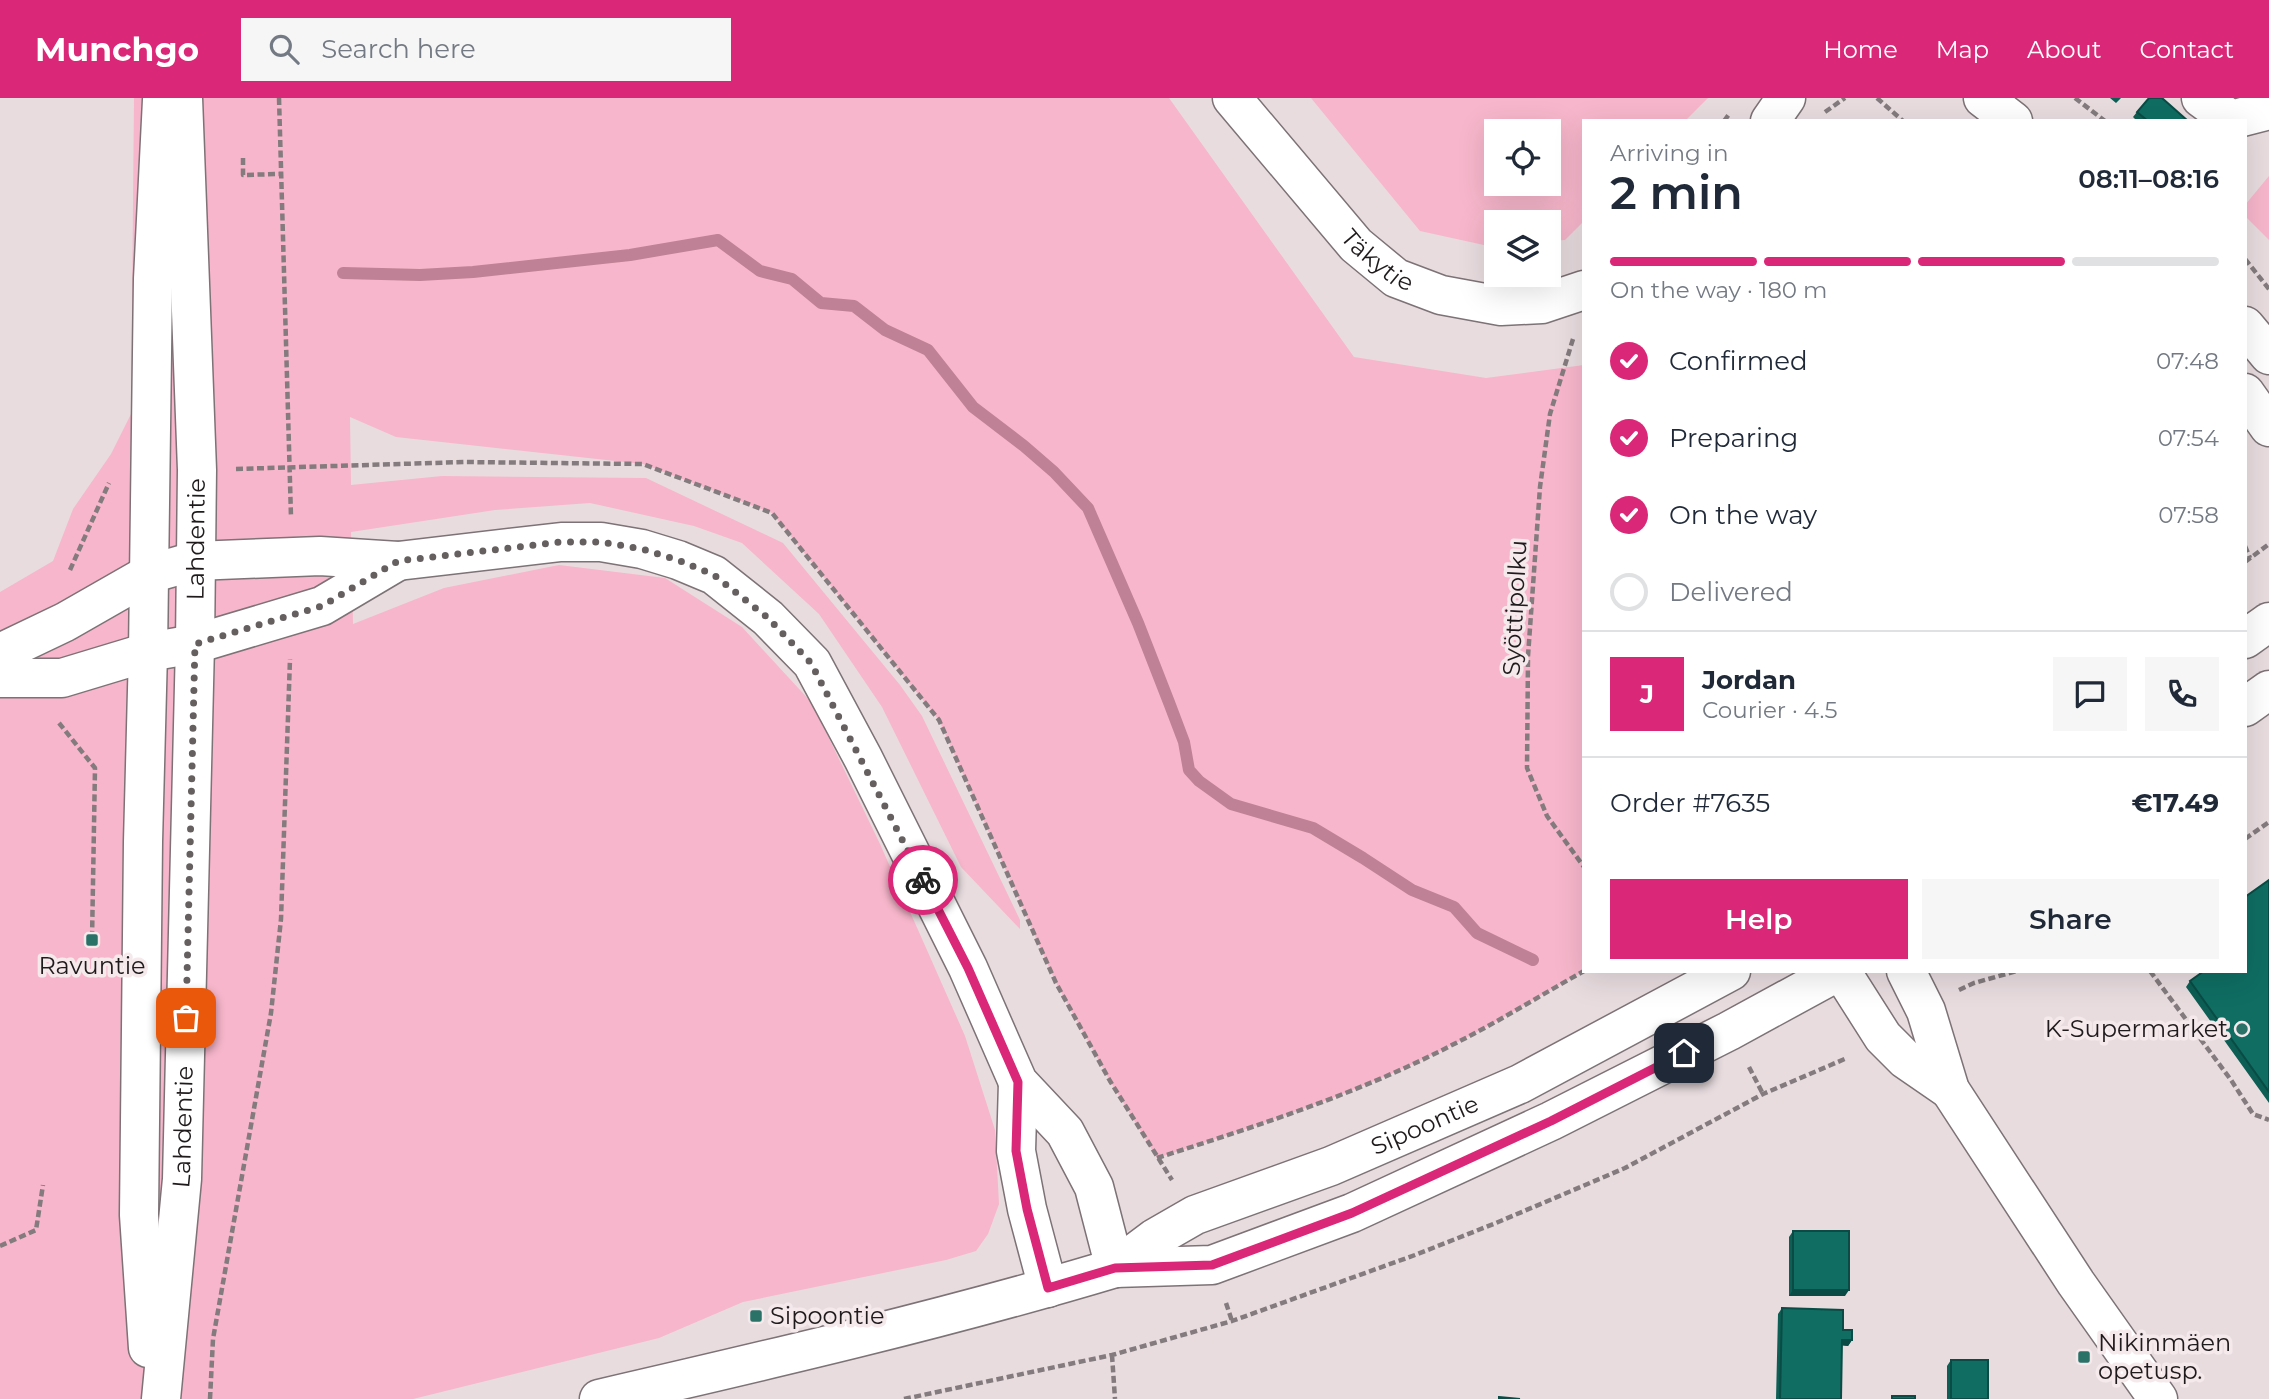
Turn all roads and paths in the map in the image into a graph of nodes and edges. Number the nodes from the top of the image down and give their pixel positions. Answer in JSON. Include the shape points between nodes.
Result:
{"nodes":[{"id":1,"x":162,"y":98,"type":"edge"},
{"id":2,"x":183,"y":98,"type":"edge"},
{"id":3,"x":278,"y":98,"type":"edge"},
{"id":4,"x":1233,"y":98,"type":"edge"},
{"id":5,"x":1786,"y":98,"type":"edge"},
{"id":6,"x":1845,"y":98,"type":"edge"},
{"id":7,"x":1877,"y":98,"type":"edge"},
{"id":8,"x":2074,"y":98,"type":"edge"},
{"id":9,"x":2202,"y":98,"type":"edge"},
{"id":10,"x":2269,"y":110,"type":"edge"},
{"id":11,"x":1771,"y":119,"type":"edge"},
{"id":12,"x":1820,"y":119,"type":"edge"},
{"id":13,"x":1901,"y":119,"type":"edge"},
{"id":14,"x":2102,"y":119,"type":"edge"},
{"id":15,"x":2230,"y":119,"type":"edge"},
{"id":16,"x":2235,"y":119,"type":"edge"},
{"id":17,"x":243,"y":158,"type":"dead end"},
{"id":18,"x":279,"y":174,"type":"junction"},
{"id":19,"x":2247,"y":262,"type":"edge"},
{"id":20,"x":2269,"y":289,"type":"edge"},
{"id":21,"x":1582,"y":291,"type":"edge"},
{"id":22,"x":2247,"y":328,"type":"edge"},
{"id":23,"x":1573,"y":339,"type":"dead end"},
{"id":24,"x":2269,"y":355,"type":"edge"},
{"id":25,"x":231,"y":469,"type":"dead end"},
{"id":26,"x":290,"y":469,"type":"junction"},
{"id":27,"x":116,"y":476,"type":"dead end"},
{"id":28,"x":291,"y":528,"type":"dead end"},
{"id":29,"x":2269,"y":544,"type":"edge"},
{"id":30,"x":2248,"y":560,"type":"edge"},
{"id":31,"x":195,"y":561,"type":"junction"},
{"id":32,"x":398,"y":561,"type":"junction"},
{"id":33,"x":149,"y":574,"type":"junction"},
{"id":34,"x":66,"y":580,"type":"dead end"},
{"id":35,"x":2269,"y":622,"type":"edge"},
{"id":36,"x":2247,"y":638,"type":"edge"},
{"id":37,"x":195,"y":644,"type":"junction"},
{"id":38,"x":290,"y":650,"type":"dead end"},
{"id":39,"x":148,"y":652,"type":"junction"},
{"id":40,"x":0,"y":653,"type":"edge"},
{"id":41,"x":0,"y":678,"type":"edge"},
{"id":42,"x":2269,"y":690,"type":"edge"},
{"id":43,"x":2247,"y":706,"type":"edge"},
{"id":44,"x":59,"y":723,"type":"dead end"},
{"id":45,"x":2269,"y":822,"type":"edge"},
{"id":46,"x":2247,"y":838,"type":"edge"},
{"id":47,"x":1582,"y":864,"type":"edge"},
{"id":48,"x":92,"y":940,"type":"dead end"},
{"id":49,"x":1582,"y":972,"type":"edge"},
{"id":50,"x":1727,"y":973,"type":"edge"},
{"id":51,"x":1836,"y":973,"type":"edge"},
{"id":52,"x":1841,"y":973,"type":"edge"},
{"id":53,"x":1907,"y":973,"type":"edge"},
{"id":54,"x":2010,"y":973,"type":"edge"},
{"id":55,"x":2151,"y":973,"type":"edge"},
{"id":56,"x":1953,"y":993,"type":"dead end"},
{"id":57,"x":1855,"y":1054,"type":"dead end"},
{"id":58,"x":1018,"y":1082,"type":"junction"},
{"id":59,"x":1950,"y":1090,"type":"junction"},
{"id":60,"x":2269,"y":1120,"type":"edge"},
{"id":61,"x":1157,"y":1158,"type":"dead end"},
{"id":62,"x":43,"y":1185,"type":"dead end"},
{"id":63,"x":0,"y":1246,"type":"edge"},
{"id":64,"x":1115,"y":1268,"type":"junction"},
{"id":65,"x":1048,"y":1288,"type":"junction"},
{"id":66,"x":1112,"y":1355,"type":"junction"},
{"id":67,"x":151,"y":1399,"type":"edge"},
{"id":68,"x":161,"y":1399,"type":"edge"},
{"id":69,"x":210,"y":1399,"type":"edge"},
{"id":70,"x":599,"y":1399,"type":"edge"},
{"id":71,"x":904,"y":1399,"type":"edge"},
{"id":72,"x":1115,"y":1399,"type":"edge"},
{"id":73,"x":2158,"y":1399,"type":"edge"}],
"edges":[{"from":1,"to":33,"type":"main road","name":"Lahdentie","via":[[153,279]]},
{"from":2,"to":31,"type":"main road","name":"Lahdentie","via":[[197,470]]},
{"from":3,"to":18,"type":"path"},
{"from":4,"to":21,"type":"main road","name":"Täkytie","via":[[1356,245],[1396,278],[1441,295],[1501,306],[1542,304]]},
{"from":5,"to":11,"type":"main road"},
{"from":6,"to":12,"type":"path"},
{"from":7,"to":13,"type":"path"},
{"from":8,"to":14,"type":"path"},
{"from":9,"to":15,"type":"main road"},
{"from":10,"to":16,"type":"main road"},
{"from":17,"to":18,"type":"path","via":[[243,175]]},
{"from":18,"to":26,"type":"path"},
{"from":19,"to":20,"type":"path"},
{"from":22,"to":24,"type":"main road"},
{"from":23,"to":47,"type":"path","name":"Syöttipolku","via":[[1550,414],[1540,487],[1528,656],[1527,768],[1547,817]]},
{"from":25,"to":26,"type":"path"},
{"from":26,"to":28,"type":"path"},
{"from":27,"to":34,"type":"path","via":[[106,487]]},
{"from":29,"to":30,"type":"path"},
{"from":31,"to":32,"type":"main road","via":[[320,556]]},
{"from":31,"to":33,"type":"main road"},
{"from":31,"to":37,"type":"main road","name":"Lahdentie"},
{"from":32,"to":37,"type":"main road","via":[[322,606]]},
{"from":32,"to":58,"type":"main road","via":[[561,542],[601,542],[642,549],[714,575],[768,618],[811,663],[863,758],[968,968]]},
{"from":33,"to":39,"type":"main road","name":"Lahdentie"},
{"from":33,"to":40,"type":"main road"},
{"from":35,"to":36,"type":"main road"},
{"from":37,"to":39,"type":"main road"},
{"from":37,"to":68,"type":"main road","name":"Lahdentie","via":[[182,1179]]},
{"from":38,"to":69,"type":"path","via":[[281,905],[271,1013],[213,1339]]},
{"from":39,"to":41,"type":"main road","via":[[62,678]]},
{"from":39,"to":67,"type":"main road","name":"Lahdentie","via":[[139,1215]]},
{"from":42,"to":43,"type":"main road"},
{"from":44,"to":48,"type":"path","via":[[95,768]]},
{"from":45,"to":46,"type":"path"},
{"from":49,"to":61,"type":"path","via":[[1454,1045],[1369,1083]]},
{"from":50,"to":64,"type":"main road","name":"Sipoontie","via":[[1520,1084],[1331,1166],[1195,1215]]},
{"from":51,"to":64,"type":"main road","name":"Sipoontie","via":[[1551,1121],[1352,1213],[1212,1265]]},
{"from":52,"to":59,"type":"main road","via":[[1883,1037],[1905,1059]]},
{"from":53,"to":59,"type":"main road","via":[[1926,1011]]},
{"from":54,"to":56,"type":"path"},
{"from":55,"to":60,"type":"path","via":[[2253,1114]]},
{"from":57,"to":66,"type":"path","via":[[1763,1094],[1626,1168],[1496,1223],[1232,1321]]},
{"from":58,"to":64,"type":"main road","via":[[1065,1132],[1094,1187]]},
{"from":58,"to":65,"type":"main road","via":[[1016,1151]]},
{"from":59,"to":73,"type":"main road"},
{"from":62,"to":63,"type":"path","via":[[36,1230]]},
{"from":64,"to":65,"type":"main road","name":"Sipoontie"},
{"from":65,"to":70,"type":"main road","name":"Sipoontie","via":[[806,1352]]},
{"from":66,"to":71,"type":"path"},
{"from":66,"to":72,"type":"path"}]}
